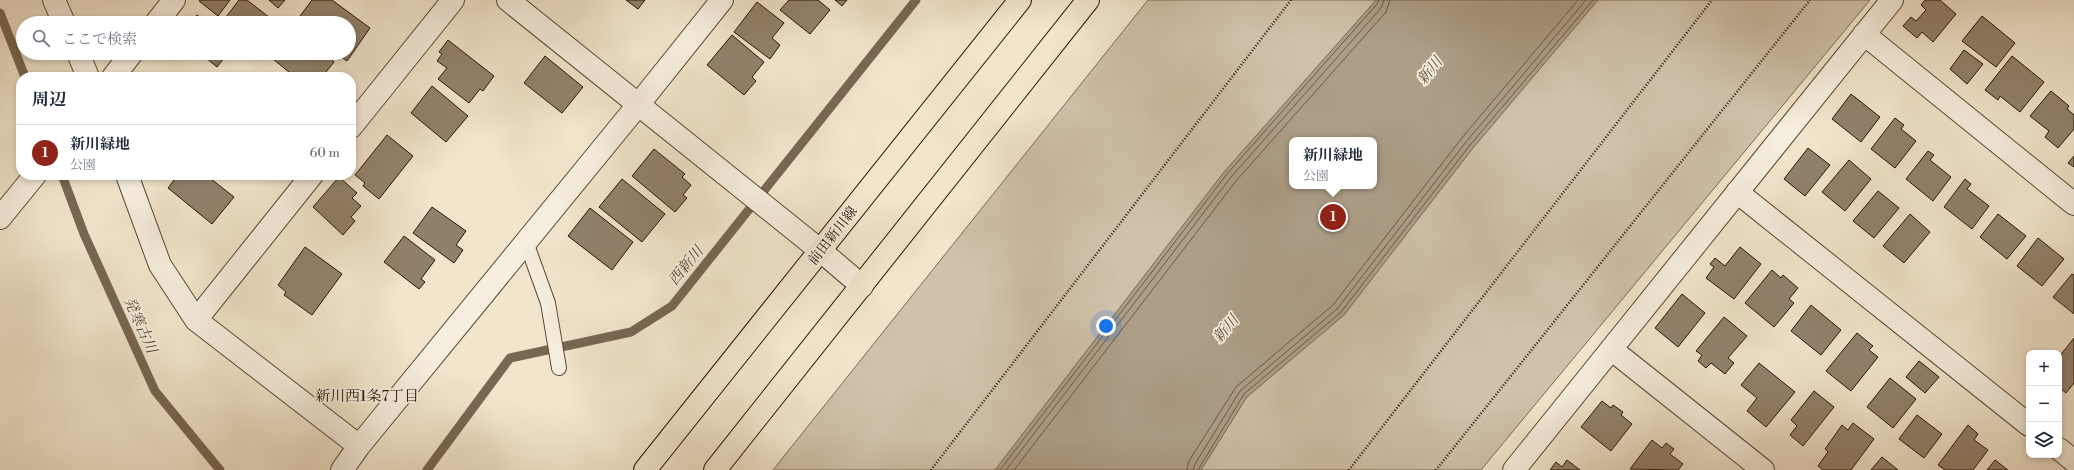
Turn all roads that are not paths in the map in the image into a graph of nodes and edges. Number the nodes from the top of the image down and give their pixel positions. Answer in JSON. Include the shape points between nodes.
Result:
{"nodes":[{"id":1,"x":54,"y":0,"type":"edge"},
{"id":2,"x":174,"y":0,"type":"edge"},
{"id":3,"x":453,"y":0,"type":"edge"},
{"id":4,"x":508,"y":0,"type":"edge"},
{"id":5,"x":722,"y":0,"type":"edge"},
{"id":6,"x":1020,"y":0,"type":"edge"},
{"id":7,"x":1088,"y":0,"type":"edge"},
{"id":8,"x":1892,"y":0,"type":"edge"},
{"id":9,"x":61,"y":16,"type":"edge"},
{"id":10,"x":161,"y":16,"type":"edge"},
{"id":11,"x":1864,"y":34,"type":"junction"},
{"id":12,"x":81,"y":60,"type":"edge"},
{"id":13,"x":126,"y":60,"type":"edge"},
{"id":14,"x":86,"y":72,"type":"edge"},
{"id":15,"x":117,"y":72,"type":"edge"},
{"id":16,"x":638,"y":105,"type":"junction"},
{"id":17,"x":356,"y":121,"type":"edge"},
{"id":18,"x":31,"y":180,"type":"edge"},
{"id":19,"x":129,"y":180,"type":"edge"},
{"id":20,"x":308,"y":180,"type":"edge"},
{"id":21,"x":1737,"y":192,"type":"junction"},
{"id":22,"x":2074,"y":204,"type":"edge"},
{"id":23,"x":0,"y":218,"type":"edge"},
{"id":24,"x":526,"y":242,"type":"junction"},
{"id":25,"x":821,"y":251,"type":"junction"},
{"id":26,"x":862,"y":286,"type":"junction"},
{"id":27,"x":196,"y":320,"type":"junction"},
{"id":28,"x":1612,"y":349,"type":"junction"},
{"id":29,"x":557,"y":363,"type":"dead end"},
{"id":30,"x":2026,"y":423,"type":"edge"},
{"id":31,"x":360,"y":446,"type":"junction"},
{"id":32,"x":2062,"y":451,"type":"edge"},
{"id":33,"x":2074,"y":461,"type":"edge"},
{"id":34,"x":342,"y":470,"type":"edge"},
{"id":35,"x":645,"y":470,"type":"edge"},
{"id":36,"x":715,"y":470,"type":"edge"},
{"id":37,"x":1514,"y":470,"type":"edge"},
{"id":38,"x":1763,"y":470,"type":"edge"}],
"edges":[{"from":1,"to":9,"type":"street"},
{"from":2,"to":10,"type":"street"},
{"from":3,"to":17,"type":"street"},
{"from":4,"to":16,"type":"street"},
{"from":5,"to":16,"type":"street"},
{"from":6,"to":25,"type":"main road","name":"前田新川線"},
{"from":7,"to":26,"type":"main road"},
{"from":8,"to":11,"type":"street"},
{"from":11,"to":21,"type":"street"},
{"from":11,"to":22,"type":"street"},
{"from":12,"to":14,"type":"street"},
{"from":13,"to":15,"type":"street"},
{"from":16,"to":24,"type":"street"},
{"from":16,"to":25,"type":"street"},
{"from":18,"to":23,"type":"street"},
{"from":19,"to":27,"type":"street","via":[[160,265]]},
{"from":20,"to":27,"type":"street"},
{"from":21,"to":28,"type":"street"},
{"from":21,"to":30,"type":"street"},
{"from":24,"to":29,"type":"lane","via":[[548,303]]},
{"from":24,"to":31,"type":"street"},
{"from":25,"to":26,"type":"street"},
{"from":25,"to":35,"type":"main road","name":"前田新川線"},
{"from":26,"to":36,"type":"main road"},
{"from":27,"to":31,"type":"street"},
{"from":28,"to":37,"type":"street"},
{"from":28,"to":38,"type":"street"},
{"from":31,"to":34,"type":"street"},
{"from":32,"to":33,"type":"street"}]}
